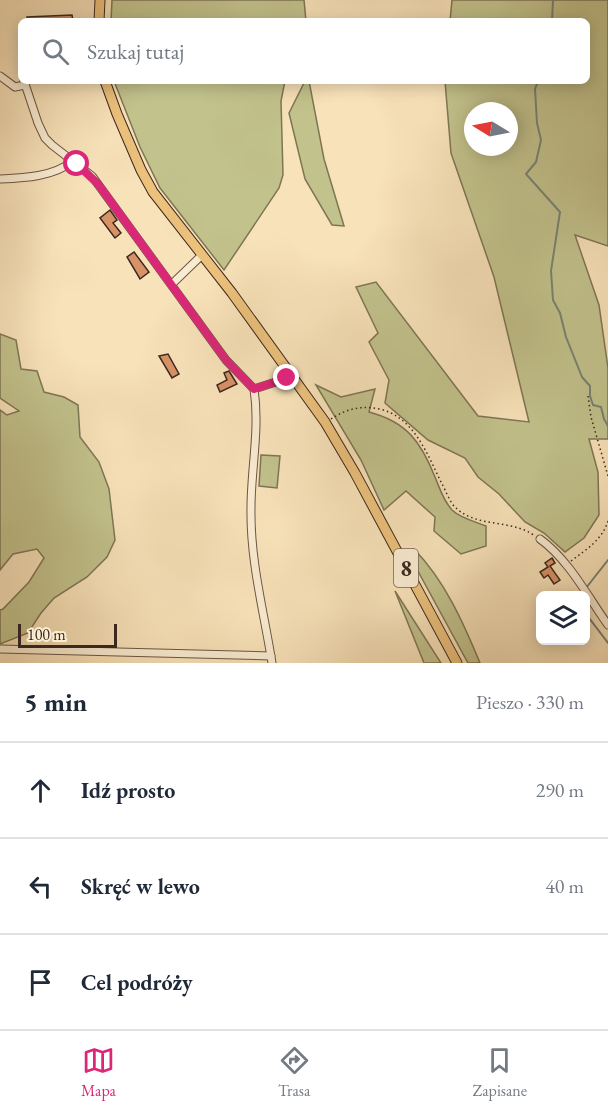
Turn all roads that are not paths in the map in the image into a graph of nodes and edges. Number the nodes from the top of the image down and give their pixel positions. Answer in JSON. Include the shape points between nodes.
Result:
{"nodes":[{"id":1,"x":100,"y":0,"type":"edge"},
{"id":2,"x":99,"y":18,"type":"edge"},
{"id":3,"x":0,"y":76,"type":"edge"},
{"id":4,"x":22,"y":84,"type":"edge"},
{"id":5,"x":24,"y":84,"type":"edge"},
{"id":6,"x":106,"y":84,"type":"edge"},
{"id":7,"x":73,"y":161,"type":"junction"},
{"id":8,"x":0,"y":179,"type":"edge"},
{"id":9,"x":202,"y":255,"type":"junction"},
{"id":10,"x":172,"y":284,"type":"junction"},
{"id":11,"x":292,"y":375,"type":"junction"},
{"id":12,"x":254,"y":389,"type":"junction"},
{"id":13,"x":540,"y":539,"type":"road end"},
{"id":14,"x":608,"y":625,"type":"edge"},
{"id":15,"x":0,"y":649,"type":"edge"},
{"id":16,"x":271,"y":660,"type":"edge"},
{"id":17,"x":458,"y":663,"type":"edge"}],
"edges":[{"from":1,"to":2,"type":"highway"},
{"from":3,"to":4,"type":"street","via":[[15,87]]},
{"from":5,"to":7,"type":"street","via":[[45,138]]},
{"from":6,"to":9,"type":"highway","number":"8","via":[[153,192]]},
{"from":7,"to":8,"type":"street","via":[[48,173]]},
{"from":7,"to":10,"type":"street","via":[[92,176]]},
{"from":9,"to":10,"type":"street"},
{"from":9,"to":11,"type":"highway","number":"8"},
{"from":10,"to":12,"type":"street","via":[[226,360]]},
{"from":11,"to":12,"type":"street"},
{"from":11,"to":17,"type":"highway","number":"8","via":[[355,472]]},
{"from":12,"to":16,"type":"street","via":[[257,410],[251,522],[259,601]]},
{"from":13,"to":14,"type":"street","via":[[566,565]]},
{"from":15,"to":16,"type":"street"}]}
